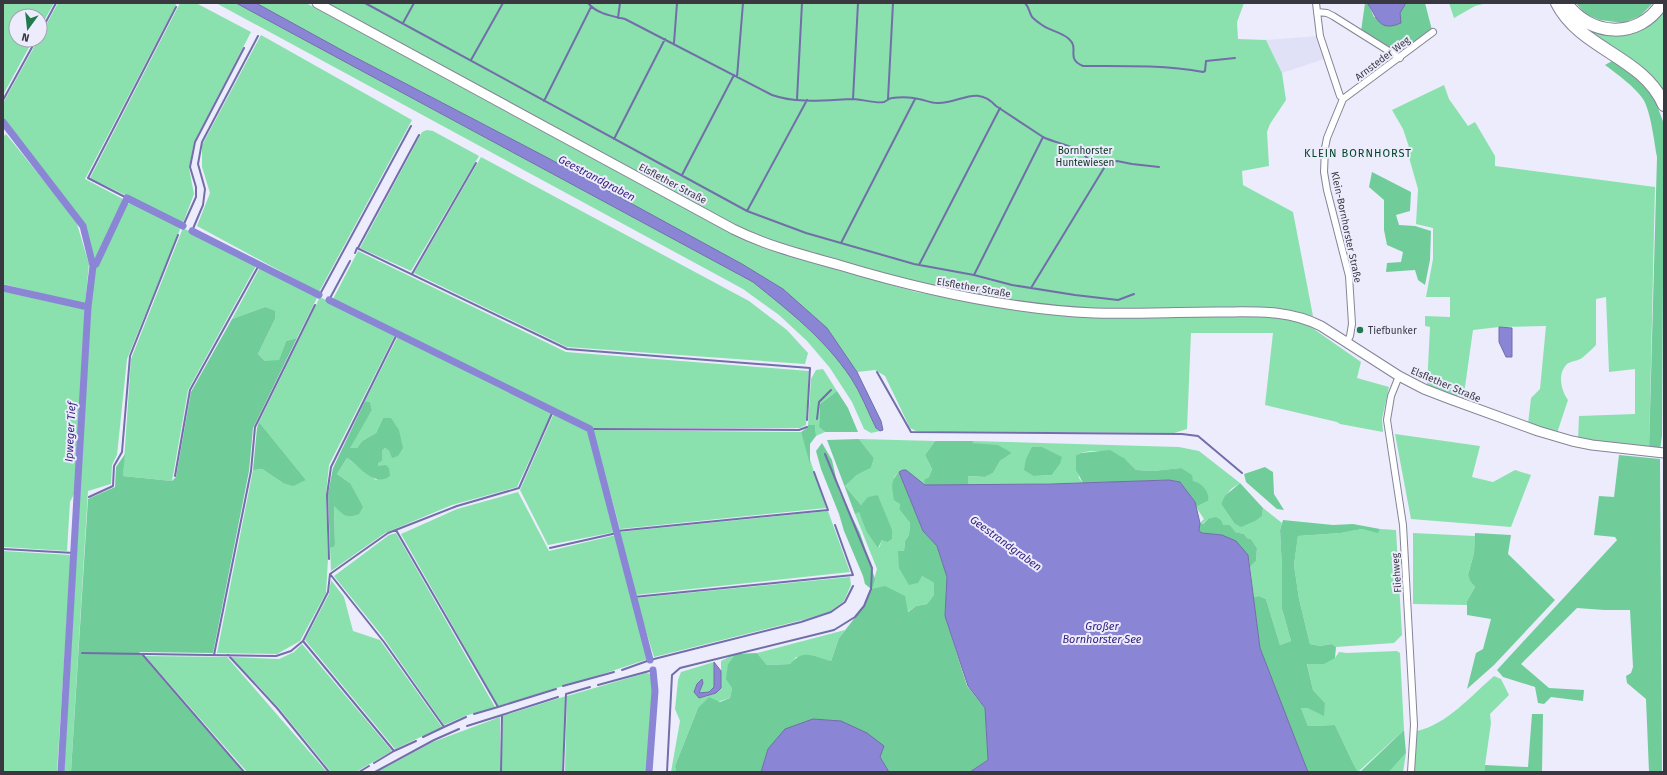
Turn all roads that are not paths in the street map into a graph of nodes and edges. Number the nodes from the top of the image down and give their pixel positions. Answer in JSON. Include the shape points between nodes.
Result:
{"nodes":[{"id":1,"x":316,"y":3,"type":"edge"},
{"id":2,"x":1316,"y":3,"type":"edge"},
{"id":3,"x":1556,"y":3,"type":"edge"},
{"id":4,"x":1566,"y":3,"type":"edge"},
{"id":5,"x":1662,"y":3,"type":"edge"},
{"id":6,"x":1318,"y":12,"type":"junction"},
{"id":7,"x":1433,"y":32,"type":"dead end"},
{"id":8,"x":1400,"y":58,"type":"junction"},
{"id":9,"x":1343,"y":99,"type":"junction"},
{"id":10,"x":1664,"y":105,"type":"edge"},
{"id":11,"x":1347,"y":342,"type":"junction"},
{"id":12,"x":1399,"y":376,"type":"junction"},
{"id":13,"x":1664,"y":453,"type":"edge"},
{"id":14,"x":1410,"y":772,"type":"edge"}],
"edges":[{"from":1,"to":11,"type":"main road","name":"Elsflether Straße","via":[[733,229],[778,248],[906,284],[1026,307],[1096,313],[1291,314],[1310,320]]},
{"from":2,"to":6,"type":"street"},
{"from":3,"to":10,"type":"highway","via":[[1569,21],[1588,39],[1636,69],[1647,79]]},
{"from":4,"to":5,"type":"highway","via":[[1587,23],[1606,29],[1618,29],[1642,23],[1653,15]]},
{"from":6,"to":8,"type":"street","via":[[1333,16]]},
{"from":6,"to":9,"type":"street","via":[[1322,41]]},
{"from":7,"to":8,"type":"street","name":"Arnsteder Weg"},
{"from":8,"to":9,"type":"street","name":"Arnsteder Weg"},
{"from":9,"to":11,"type":"street","name":"Klein-Bornhorster Straße","via":[[1327,138],[1324,172],[1349,276],[1352,324]]},
{"from":11,"to":12,"type":"main road","name":"Elsflether Straße"},
{"from":12,"to":13,"type":"main road","name":"Elsflether Straße","via":[[1424,389],[1553,436],[1592,445]]},
{"from":12,"to":14,"type":"street","name":"Fliehweg","via":[[1390,396],[1387,420],[1404,548],[1414,725]]}]}
